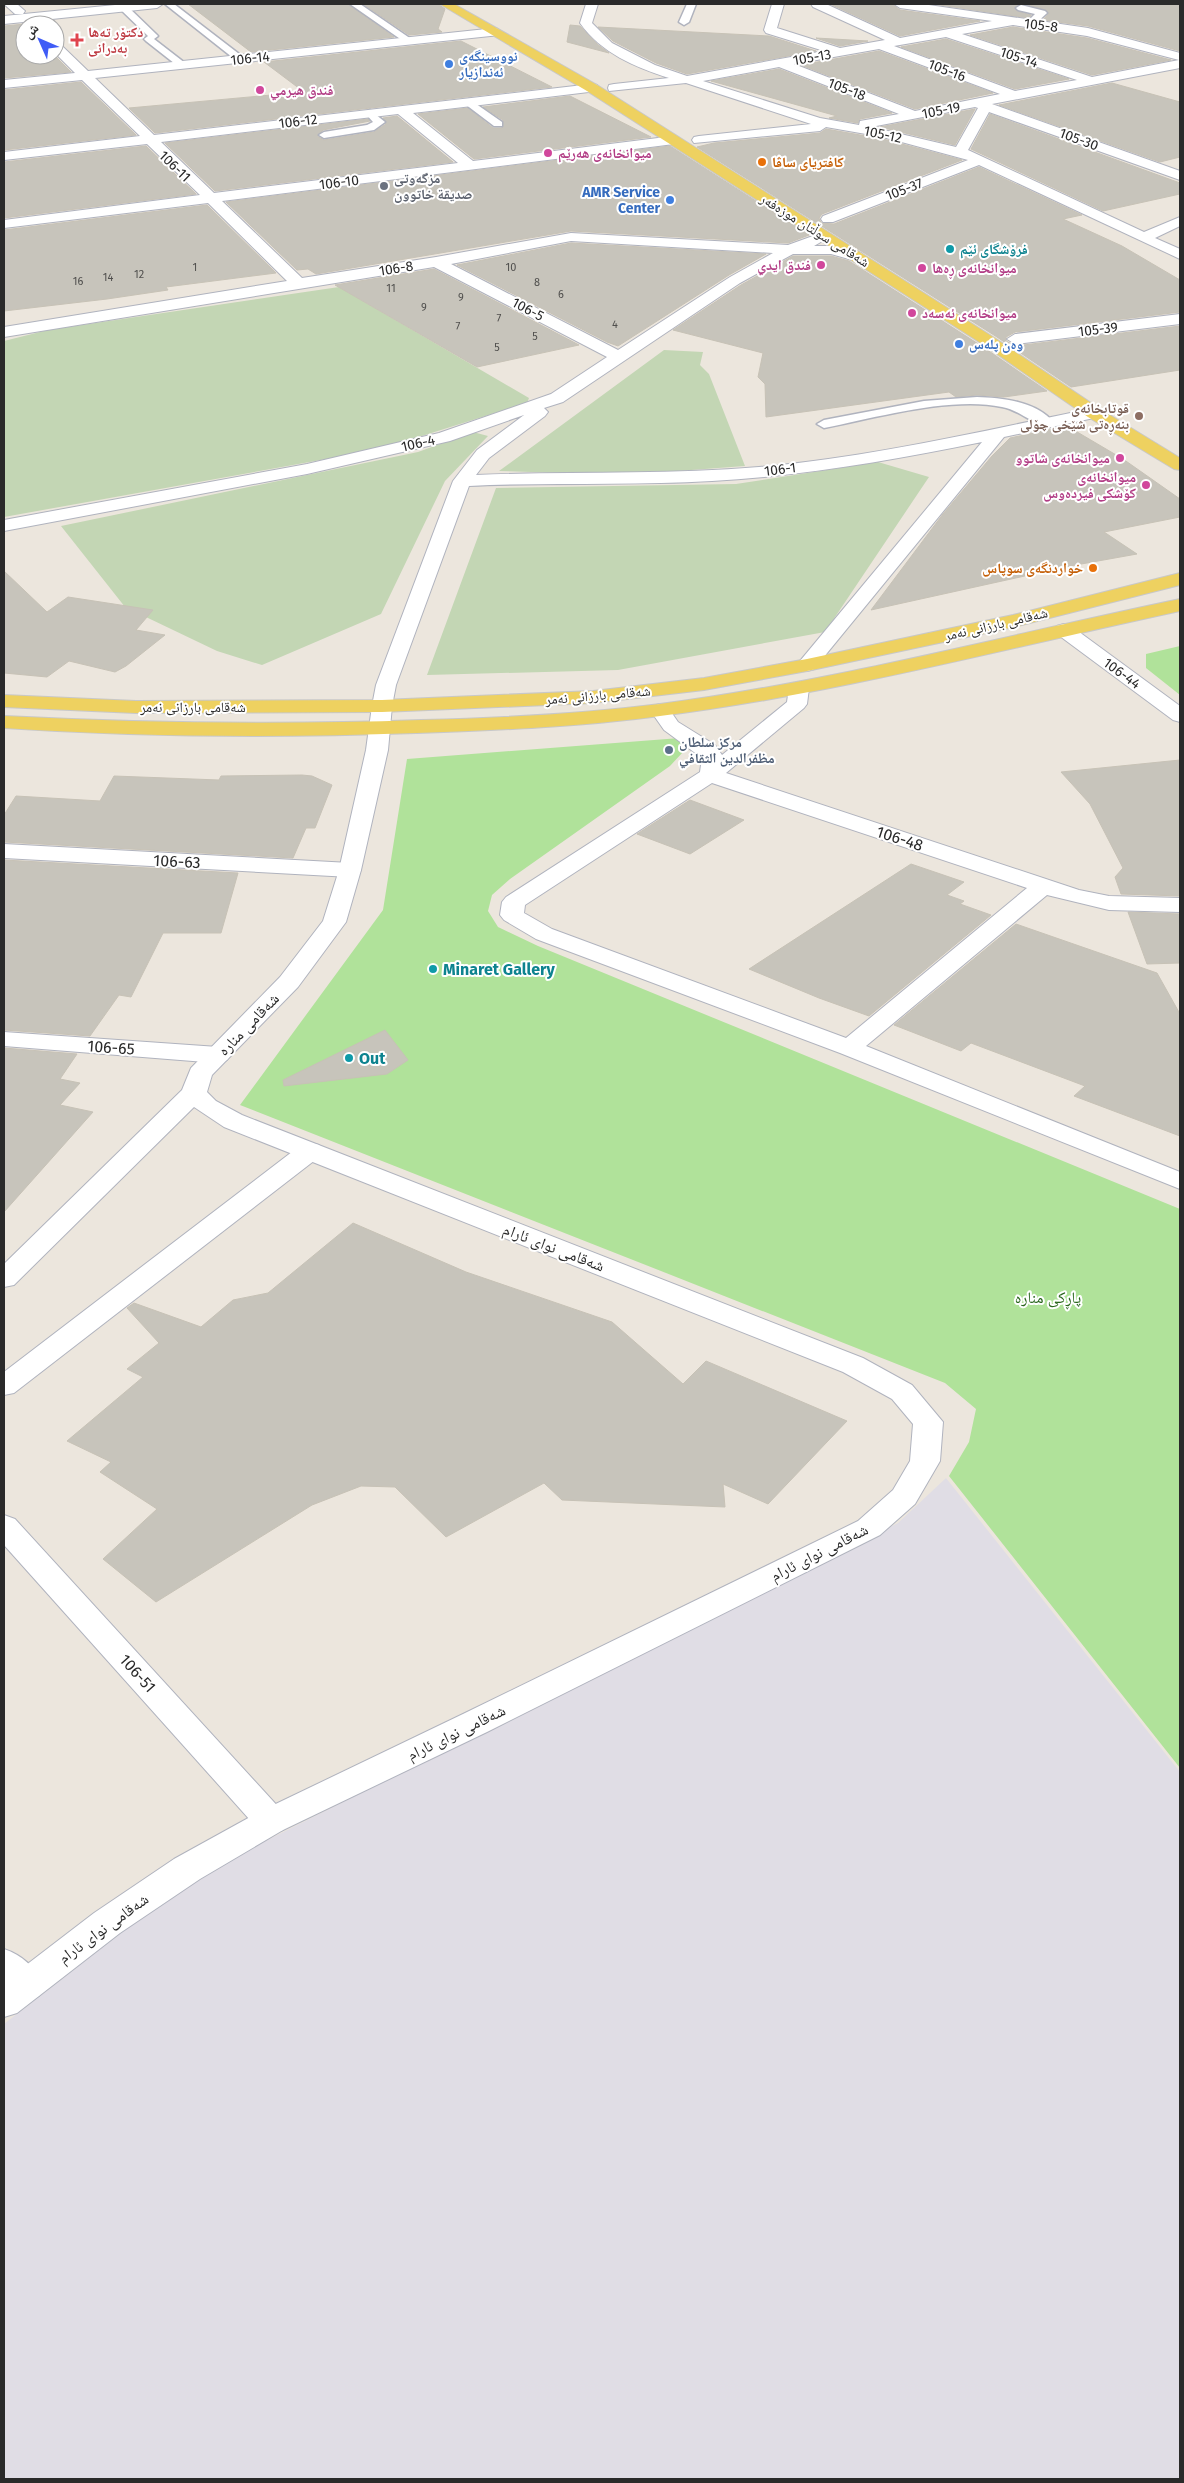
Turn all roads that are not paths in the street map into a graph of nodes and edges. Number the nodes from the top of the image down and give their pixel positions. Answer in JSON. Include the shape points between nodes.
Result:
{"nodes":[{"id":1,"x":93,"y":4,"type":"edge"},
{"id":2,"x":157,"y":4,"type":"edge"},
{"id":3,"x":168,"y":4,"type":"edge"},
{"id":4,"x":354,"y":4,"type":"edge"},
{"id":5,"x":446,"y":4,"type":"edge"},
{"id":6,"x":592,"y":4,"type":"edge"},
{"id":7,"x":692,"y":4,"type":"edge"},
{"id":8,"x":778,"y":4,"type":"edge"},
{"id":9,"x":817,"y":4,"type":"edge"},
{"id":10,"x":900,"y":4,"type":"edge"},
{"id":11,"x":123,"y":7,"type":"junction"},
{"id":12,"x":1021,"y":8,"type":"dead end"},
{"id":13,"x":4,"y":13,"type":"edge"},
{"id":14,"x":22,"y":14,"type":"edge"},
{"id":15,"x":4,"y":20,"type":"edge"},
{"id":16,"x":684,"y":22,"type":"dead end"},
{"id":17,"x":1009,"y":22,"type":"junction"},
{"id":18,"x":1030,"y":24,"type":"junction"},
{"id":19,"x":496,"y":32,"type":"junction"},
{"id":20,"x":948,"y":33,"type":"junction"},
{"id":21,"x":409,"y":41,"type":"junction"},
{"id":22,"x":899,"y":42,"type":"junction"},
{"id":23,"x":880,"y":45,"type":"junction"},
{"id":24,"x":556,"y":51,"type":"dead end"},
{"id":25,"x":840,"y":52,"type":"junction"},
{"id":26,"x":65,"y":56,"type":"edge"},
{"id":27,"x":240,"y":59,"type":"junction"},
{"id":28,"x":779,"y":63,"type":"junction"},
{"id":29,"x":1179,"y":63,"type":"edge"},
{"id":30,"x":182,"y":66,"type":"junction"},
{"id":31,"x":85,"y":76,"type":"junction"},
{"id":32,"x":684,"y":80,"type":"junction"},
{"id":33,"x":1089,"y":80,"type":"junction"},
{"id":34,"x":4,"y":84,"type":"edge"},
{"id":35,"x":592,"y":88,"type":"junction"},
{"id":36,"x":614,"y":88,"type":"junction"},
{"id":37,"x":1013,"y":95,"type":"junction"},
{"id":38,"x":470,"y":102,"type":"junction"},
{"id":39,"x":982,"y":104,"type":"junction"},
{"id":40,"x":401,"y":110,"type":"junction"},
{"id":41,"x":370,"y":113,"type":"junction"},
{"id":42,"x":914,"y":115,"type":"junction"},
{"id":43,"x":498,"y":124,"type":"dead end"},
{"id":44,"x":834,"y":126,"type":"junction"},
{"id":45,"x":324,"y":136,"type":"dead end"},
{"id":46,"x":147,"y":139,"type":"junction"},
{"id":47,"x":674,"y":140,"type":"junction"},
{"id":48,"x":699,"y":140,"type":"junction"},
{"id":49,"x":960,"y":152,"type":"junction"},
{"id":50,"x":4,"y":156,"type":"edge"},
{"id":51,"x":980,"y":160,"type":"junction"},
{"id":52,"x":469,"y":165,"type":"junction"},
{"id":53,"x":746,"y":169,"type":"dead end"},
{"id":54,"x":1180,"y":176,"type":"edge"},
{"id":55,"x":209,"y":198,"type":"junction"},
{"id":56,"x":812,"y":209,"type":"dead end"},
{"id":57,"x":828,"y":219,"type":"junction"},
{"id":58,"x":1180,"y":222,"type":"edge"},
{"id":59,"x":4,"y":224,"type":"edge"},
{"id":60,"x":845,"y":229,"type":"dead end"},
{"id":61,"x":824,"y":236,"type":"junction"},
{"id":62,"x":1143,"y":238,"type":"junction"},
{"id":63,"x":790,"y":250,"type":"junction"},
{"id":64,"x":1180,"y":254,"type":"edge"},
{"id":65,"x":856,"y":256,"type":"junction"},
{"id":66,"x":436,"y":262,"type":"junction"},
{"id":67,"x":298,"y":284,"type":"junction"},
{"id":68,"x":1180,"y":318,"type":"edge"},
{"id":69,"x":999,"y":329,"type":"dead end"},
{"id":70,"x":4,"y":332,"type":"edge"},
{"id":71,"x":1015,"y":339,"type":"junction"},
{"id":72,"x":1031,"y":350,"type":"dead end"},
{"id":73,"x":619,"y":357,"type":"junction"},
{"id":74,"x":557,"y":398,"type":"junction"},
{"id":75,"x":1117,"y":409,"type":"dead end"},
{"id":76,"x":1094,"y":413,"type":"junction"},
{"id":77,"x":1047,"y":423,"type":"junction"},
{"id":78,"x":824,"y":424,"type":"dead end"},
{"id":79,"x":998,"y":433,"type":"junction"},
{"id":80,"x":1180,"y":447,"type":"edge"},
{"id":81,"x":1180,"y":465,"type":"edge"},
{"id":82,"x":462,"y":480,"type":"junction"},
{"id":83,"x":4,"y":526,"type":"edge"},
{"id":84,"x":1180,"y":579,"type":"edge"},
{"id":85,"x":1180,"y":605,"type":"edge"},
{"id":86,"x":1118,"y":619,"type":"junction"},
{"id":87,"x":1180,"y":621,"type":"edge"},
{"id":88,"x":1064,"y":630,"type":"junction"},
{"id":89,"x":807,"y":665,"type":"junction"},
{"id":90,"x":799,"y":688,"type":"junction"},
{"id":91,"x":4,"y":701,"type":"edge"},
{"id":92,"x":660,"y":710,"type":"junction"},
{"id":93,"x":1180,"y":716,"type":"edge"},
{"id":94,"x":380,"y":717,"type":"junction"},
{"id":95,"x":4,"y":722,"type":"edge"},
{"id":96,"x":710,"y":775,"type":"junction"},
{"id":97,"x":4,"y":851,"type":"edge"},
{"id":98,"x":350,"y":870,"type":"junction"},
{"id":99,"x":1044,"y":886,"type":"junction"},
{"id":100,"x":1180,"y":905,"type":"edge"},
{"id":101,"x":4,"y":1039,"type":"edge"},
{"id":102,"x":849,"y":1048,"type":"junction"},
{"id":103,"x":218,"y":1054,"type":"junction"},
{"id":104,"x":194,"y":1093,"type":"junction"},
{"id":105,"x":310,"y":1151,"type":"junction"},
{"id":106,"x":1180,"y":1182,"type":"edge"},
{"id":107,"x":4,"y":1279,"type":"edge"},
{"id":108,"x":4,"y":1386,"type":"edge"},
{"id":109,"x":4,"y":1526,"type":"edge"},
{"id":110,"x":271,"y":1821,"type":"junction"},
{"id":111,"x":11,"y":1984,"type":"edge"}],
"edges":[{"from":1,"to":14,"type":"street"},
{"from":2,"to":11,"type":"street"},
{"from":3,"to":27,"type":"lane"},
{"from":4,"to":21,"type":"lane"},
{"from":5,"to":19,"type":"main road","name":"شەقامی سوڵتان موزەفەر"},
{"from":6,"to":32,"type":"street","name":"105-12","via":[[586,23],[598,38],[620,53]]},
{"from":7,"to":16,"type":"lane"},
{"from":8,"to":25,"type":"street","via":[[770,30]]},
{"from":9,"to":22,"type":"street"},
{"from":10,"to":17,"type":"street","name":"105-8"},
{"from":11,"to":14,"type":"street"},
{"from":11,"to":30,"type":"lane"},
{"from":12,"to":18,"type":"lane","via":[[1042,13]]},
{"from":13,"to":14,"type":"street"},
{"from":14,"to":15,"type":"street"},
{"from":17,"to":18,"type":"street","name":"105-8"},
{"from":17,"to":20,"type":"street","name":"105-13"},
{"from":18,"to":29,"type":"street","name":"105-8","via":[[1088,32]]},
{"from":19,"to":21,"type":"street","name":"106-14"},
{"from":19,"to":35,"type":"main road","name":"شەقامی سوڵتان موزەفەر"},
{"from":20,"to":22,"type":"street","name":"105-13"},
{"from":20,"to":33,"type":"street","name":"105-14"},
{"from":21,"to":27,"type":"street","name":"106-14"},
{"from":22,"to":23,"type":"street","name":"105-13"},
{"from":23,"to":25,"type":"street","name":"105-13"},
{"from":23,"to":37,"type":"street","name":"105-16"},
{"from":24,"to":36,"type":"main road"},
{"from":25,"to":28,"type":"street","name":"105-13"},
{"from":26,"to":31,"type":"street","name":"106-11"},
{"from":27,"to":30,"type":"street","name":"106-14"},
{"from":28,"to":32,"type":"street","name":"105-13"},
{"from":28,"to":42,"type":"street","name":"105-18"},
{"from":29,"to":33,"type":"street","name":"105-19"},
{"from":30,"to":31,"type":"street","name":"106-14"},
{"from":31,"to":34,"type":"street","name":"106-14"},
{"from":31,"to":46,"type":"street","name":"106-11"},
{"from":32,"to":36,"type":"street","name":"105-13"},
{"from":32,"to":44,"type":"street","name":"105-12"},
{"from":33,"to":37,"type":"street","name":"105-19"},
{"from":35,"to":38,"type":"street","name":"106-12"},
{"from":35,"to":47,"type":"main road","name":"شەقامی سوڵتان موزەفەر"},
{"from":36,"to":48,"type":"main road"},
{"from":37,"to":39,"type":"street","name":"105-19"},
{"from":38,"to":40,"type":"street","name":"106-12"},
{"from":38,"to":43,"type":"lane"},
{"from":39,"to":42,"type":"street","name":"105-19"},
{"from":39,"to":49,"type":"street"},
{"from":39,"to":54,"type":"street","name":"105-30"},
{"from":40,"to":41,"type":"street","name":"106-12"},
{"from":40,"to":52,"type":"street"},
{"from":41,"to":45,"type":"lane","via":[[380,122],[370,128]]},
{"from":41,"to":46,"type":"street","name":"106-12"},
{"from":42,"to":44,"type":"street","name":"105-19"},
{"from":44,"to":48,"type":"street","name":"105-19"},
{"from":44,"to":49,"type":"street","name":"105-12","via":[[873,130]]},
{"from":46,"to":50,"type":"street","name":"106-12"},
{"from":46,"to":55,"type":"street","name":"106-11"},
{"from":47,"to":52,"type":"street","name":"106-10"},
{"from":47,"to":61,"type":"main road","name":"شەقامی سوڵتان موزەفەر"},
{"from":48,"to":53,"type":"main road"},
{"from":49,"to":51,"type":"street","name":"105-12"},
{"from":51,"to":57,"type":"street","name":"105-37"},
{"from":51,"to":62,"type":"street","name":"105-12"},
{"from":52,"to":55,"type":"street","name":"106-10"},
{"from":55,"to":59,"type":"street","name":"106-10"},
{"from":55,"to":67,"type":"street","name":"106-11"},
{"from":56,"to":57,"type":"main road","name":"شەقامی سوڵتان موزەفەر"},
{"from":57,"to":60,"type":"main road","name":"شەقامی سوڵتان موزەفەر"},
{"from":58,"to":62,"type":"street"},
{"from":61,"to":63,"type":"street","name":"106-4"},
{"from":61,"to":65,"type":"main road","name":"شەقامی سوڵتان موزەفەر"},
{"from":62,"to":64,"type":"street","name":"105-12"},
{"from":63,"to":65,"type":"street","name":"106-8","via":[[831,250]]},
{"from":63,"to":66,"type":"street","name":"106-8","via":[[571,237]]},
{"from":63,"to":73,"type":"street","name":"106-4","via":[[680,315]]},
{"from":65,"to":76,"type":"main road","name":"شەقامی سوڵتان موزەفەر"},
{"from":66,"to":67,"type":"street","name":"106-8"},
{"from":66,"to":73,"type":"street","name":"106-5"},
{"from":67,"to":70,"type":"street","name":"106-8"},
{"from":68,"to":71,"type":"street","name":"105-39"},
{"from":69,"to":71,"type":"main road"},
{"from":71,"to":72,"type":"main road"},
{"from":73,"to":74,"type":"street","name":"106-4"},
{"from":74,"to":82,"type":"street","name":"شەقامی منارە","via":[[483,454]]},
{"from":74,"to":83,"type":"street","name":"106-4","via":[[444,437],[316,467]]},
{"from":75,"to":80,"type":"main road"},
{"from":76,"to":77,"type":"street","name":"106-1"},
{"from":76,"to":81,"type":"main road","name":"شەقامی سوڵتان موزەفەر"},
{"from":77,"to":78,"type":"lane","via":[[1020,407],[993,401],[957,401]]},
{"from":77,"to":79,"type":"street","name":"106-1"},
{"from":79,"to":82,"type":"street","name":"106-1","via":[[790,468],[712,476]]},
{"from":79,"to":89,"type":"street"},
{"from":82,"to":94,"type":"street","name":"شەقامی منارە","via":[[386,685]]},
{"from":84,"to":89,"type":"main road","name":"شەقامی بارزانی نەمر","via":[[1014,621]]},
{"from":85,"to":86,"type":"main road","name":"شەقامی بارزانی نەمر"},
{"from":86,"to":87,"type":"main road"},
{"from":86,"to":88,"type":"main road","name":"شەقامی بارزانی نەمر"},
{"from":88,"to":90,"type":"main road","name":"شەقامی بارزانی نەمر"},
{"from":88,"to":93,"type":"street","name":"106-44"},
{"from":89,"to":94,"type":"main road","name":"شەقامی بارزانی نەمر","via":[[704,684]]},
{"from":90,"to":92,"type":"main road","name":"شەقامی بارزانی نەمر"},
{"from":90,"to":96,"type":"street","via":[[797,704]]},
{"from":91,"to":94,"type":"main road","name":"شەقامی بارزانی نەمر"},
{"from":92,"to":94,"type":"main road","name":"شەقامی بارزانی نەمر","via":[[536,722]]},
{"from":92,"to":96,"type":"street","via":[[671,726],[707,750],[713,758]]},
{"from":94,"to":95,"type":"main road","name":"شەقامی بارزانی نەمر","via":[[221,729]]},
{"from":94,"to":98,"type":"street","name":"شەقامی منارە","via":[[377,750]]},
{"from":96,"to":99,"type":"street","name":"106-48"},
{"from":96,"to":102,"type":"street","via":[[514,902],[512,915],[544,934]]},
{"from":97,"to":98,"type":"street","name":"106-63"},
{"from":98,"to":103,"type":"street","name":"شەقامی منارە","via":[[334,922],[289,982]]},
{"from":99,"to":100,"type":"street","name":"106-48","via":[[1108,904]]},
{"from":99,"to":102,"type":"street"},
{"from":101,"to":103,"type":"street","name":"106-65"},
{"from":102,"to":106,"type":"street"},
{"from":103,"to":104,"type":"street","name":"شەقامی منارە","via":[[200,1073]]},
{"from":104,"to":105,"type":"street","name":"شەقامی نوای ئارام","via":[[207,1106],[233,1121]]},
{"from":104,"to":107,"type":"street","name":"شەقامی منارە"},
{"from":105,"to":108,"type":"street"},
{"from":105,"to":110,"type":"street","name":"شەقامی نوای ئارام","via":[[853,1365],[902,1392],[928,1422],[925,1460],[904,1497],[868,1528]]},
{"from":109,"to":110,"type":"street","name":"106-51"},
{"from":110,"to":111,"type":"street","name":"شەقامی نوای ئارام","via":[[187,1869]]}]}
